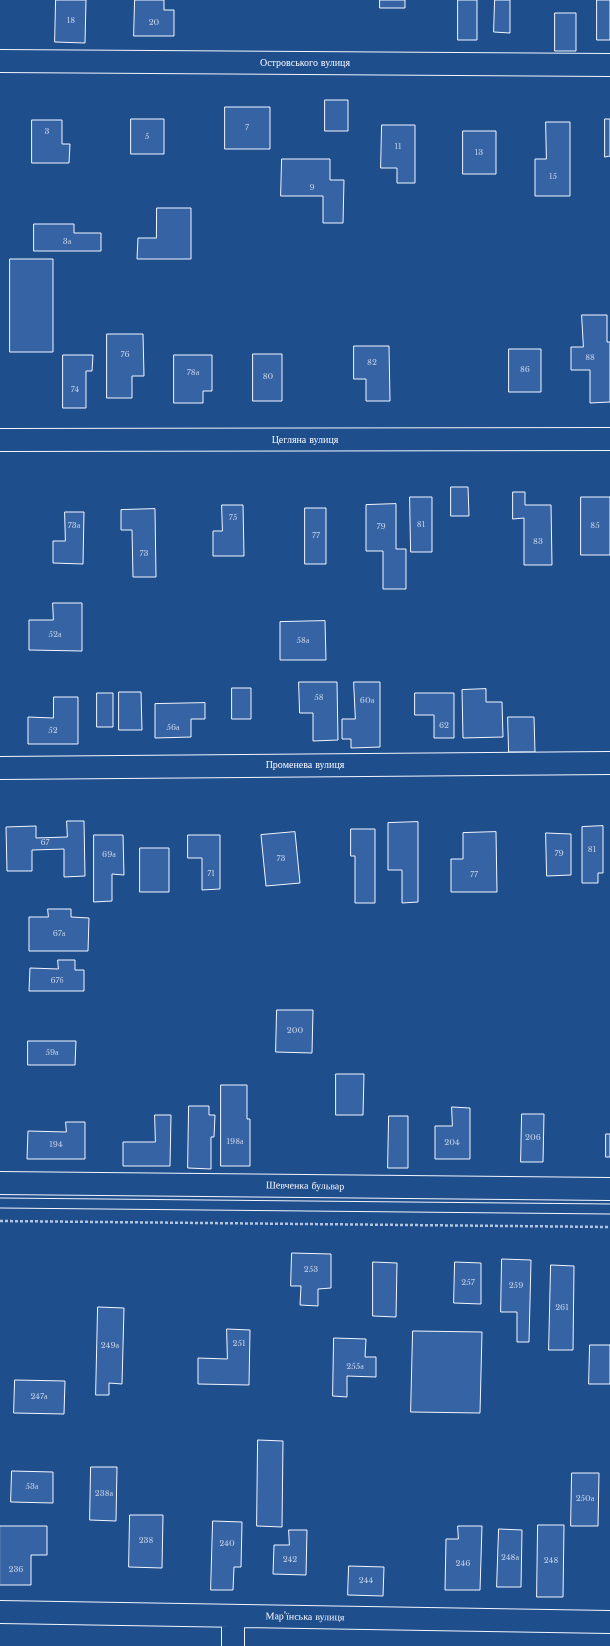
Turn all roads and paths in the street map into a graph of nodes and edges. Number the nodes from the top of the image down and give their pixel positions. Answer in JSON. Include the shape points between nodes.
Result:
{"nodes":[{"id":1,"x":0,"y":61,"type":"edge"},
{"id":2,"x":610,"y":65,"type":"edge"},
{"id":3,"x":610,"y":439,"type":"edge"},
{"id":4,"x":0,"y":440,"type":"edge"},
{"id":5,"x":610,"y":763,"type":"edge"},
{"id":6,"x":0,"y":768,"type":"edge"},
{"id":7,"x":0,"y":1183,"type":"edge"},
{"id":8,"x":610,"y":1189,"type":"edge"},
{"id":9,"x":0,"y":1221,"type":"edge"},
{"id":10,"x":610,"y":1227,"type":"edge"},
{"id":11,"x":0,"y":1612,"type":"edge"},
{"id":12,"x":233,"y":1616,"type":"junction"},
{"id":13,"x":610,"y":1622,"type":"edge"},
{"id":14,"x":233,"y":1646,"type":"edge"}],
"edges":[{"from":1,"to":2,"type":"street","name":"Островського вулиця"},
{"from":3,"to":4,"type":"street","name":"Цегляна вулиця"},
{"from":5,"to":6,"type":"street","name":"Променева вулиця"},
{"from":7,"to":8,"type":"street","name":"Шевченка бульвар"},
{"from":9,"to":10,"type":"path"},
{"from":11,"to":12,"type":"street","name":"Мар'їнська вулиця"},
{"from":12,"to":13,"type":"street","name":"Мар'їнська вулиця"},
{"from":12,"to":14,"type":"street"}]}
